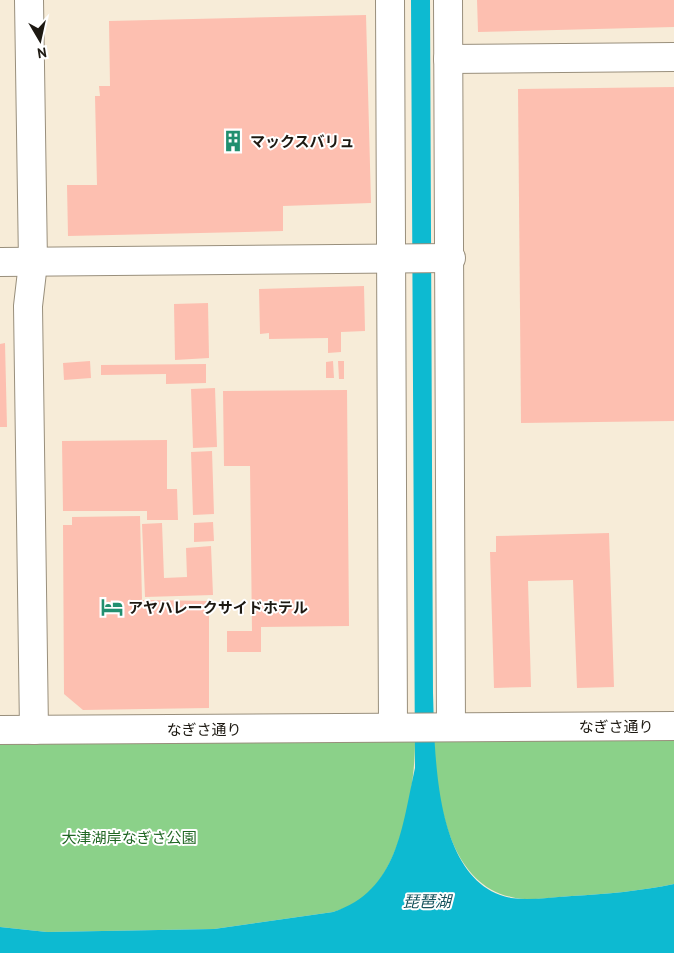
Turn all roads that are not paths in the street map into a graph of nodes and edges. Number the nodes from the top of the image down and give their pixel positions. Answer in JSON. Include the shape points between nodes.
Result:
{"nodes":[{"id":1,"x":29,"y":0,"type":"edge"},
{"id":2,"x":390,"y":0,"type":"edge"},
{"id":3,"x":448,"y":0,"type":"edge"},
{"id":4,"x":674,"y":57,"type":"edge"},
{"id":5,"x":448,"y":59,"type":"junction"},
{"id":6,"x":421,"y":258,"type":"junction"},
{"id":7,"x":0,"y":262,"type":"edge"},
{"id":8,"x":33,"y":263,"type":"junction"},
{"id":9,"x":674,"y":726,"type":"edge"},
{"id":10,"x":401,"y":727,"type":"junction"},
{"id":11,"x":444,"y":727,"type":"junction"},
{"id":12,"x":0,"y":730,"type":"edge"},
{"id":13,"x":34,"y":730,"type":"junction"}],
"edges":[{"from":1,"to":8,"type":"street"},
{"from":2,"to":6,"type":"street"},
{"from":3,"to":5,"type":"street"},
{"from":4,"to":5,"type":"street"},
{"from":5,"to":6,"type":"street"},
{"from":6,"to":8,"type":"street"},
{"from":6,"to":10,"type":"street"},
{"from":6,"to":11,"type":"street"},
{"from":7,"to":8,"type":"street"},
{"from":8,"to":13,"type":"street","via":[[28,306]]},
{"from":9,"to":11,"type":"street","name":"なぎさ通り"},
{"from":10,"to":11,"type":"street","name":"なぎさ通り"},
{"from":10,"to":13,"type":"street","name":"なぎさ通り"},
{"from":12,"to":13,"type":"street","name":"なぎさ通り"}]}
